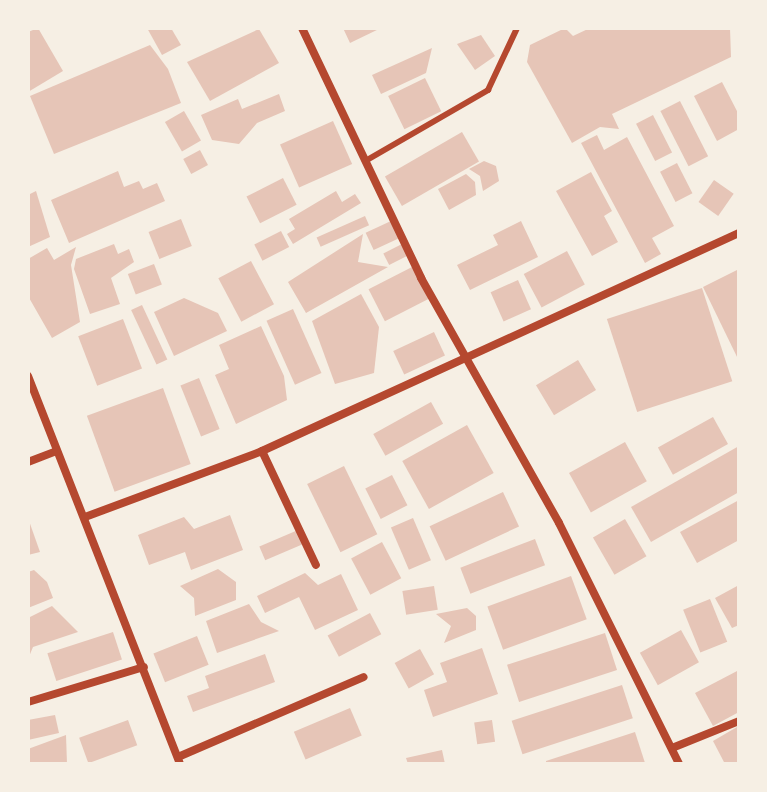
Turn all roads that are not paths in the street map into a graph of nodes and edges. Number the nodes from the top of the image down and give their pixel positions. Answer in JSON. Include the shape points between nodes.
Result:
{"nodes":[{"id":1,"x":302,"y":28,"type":"edge"},
{"id":2,"x":517,"y":28,"type":"edge"},
{"id":3,"x":367,"y":160,"type":"junction"},
{"id":4,"x":739,"y":233,"type":"edge"},
{"id":5,"x":465,"y":360,"type":"junction"},
{"id":6,"x":28,"y":376,"type":"edge"},
{"id":7,"x":57,"y":451,"type":"junction"},
{"id":8,"x":262,"y":451,"type":"junction"},
{"id":9,"x":28,"y":462,"type":"edge"},
{"id":10,"x":85,"y":517,"type":"junction"},
{"id":11,"x":316,"y":565,"type":"dead end"},
{"id":12,"x":144,"y":667,"type":"junction"},
{"id":13,"x":364,"y":677,"type":"dead end"},
{"id":14,"x":28,"y":702,"type":"edge"},
{"id":15,"x":739,"y":721,"type":"edge"},
{"id":16,"x":672,"y":748,"type":"junction"},
{"id":17,"x":179,"y":761,"type":"edge"},
{"id":18,"x":679,"y":764,"type":"edge"}],
"edges":[{"from":1,"to":3,"type":"street"},
{"from":2,"to":3,"type":"lane","via":[[488,90]]},
{"from":3,"to":5,"type":"street"},
{"from":4,"to":5,"type":"street"},
{"from":5,"to":8,"type":"street"},
{"from":5,"to":16,"type":"street","via":[[559,523]]},
{"from":6,"to":7,"type":"street"},
{"from":7,"to":9,"type":"street"},
{"from":7,"to":10,"type":"street"},
{"from":8,"to":10,"type":"street"},
{"from":8,"to":11,"type":"street"},
{"from":10,"to":12,"type":"street"},
{"from":12,"to":14,"type":"street"},
{"from":12,"to":17,"type":"street"},
{"from":13,"to":17,"type":"street"},
{"from":15,"to":16,"type":"street"},
{"from":16,"to":18,"type":"street"}]}
